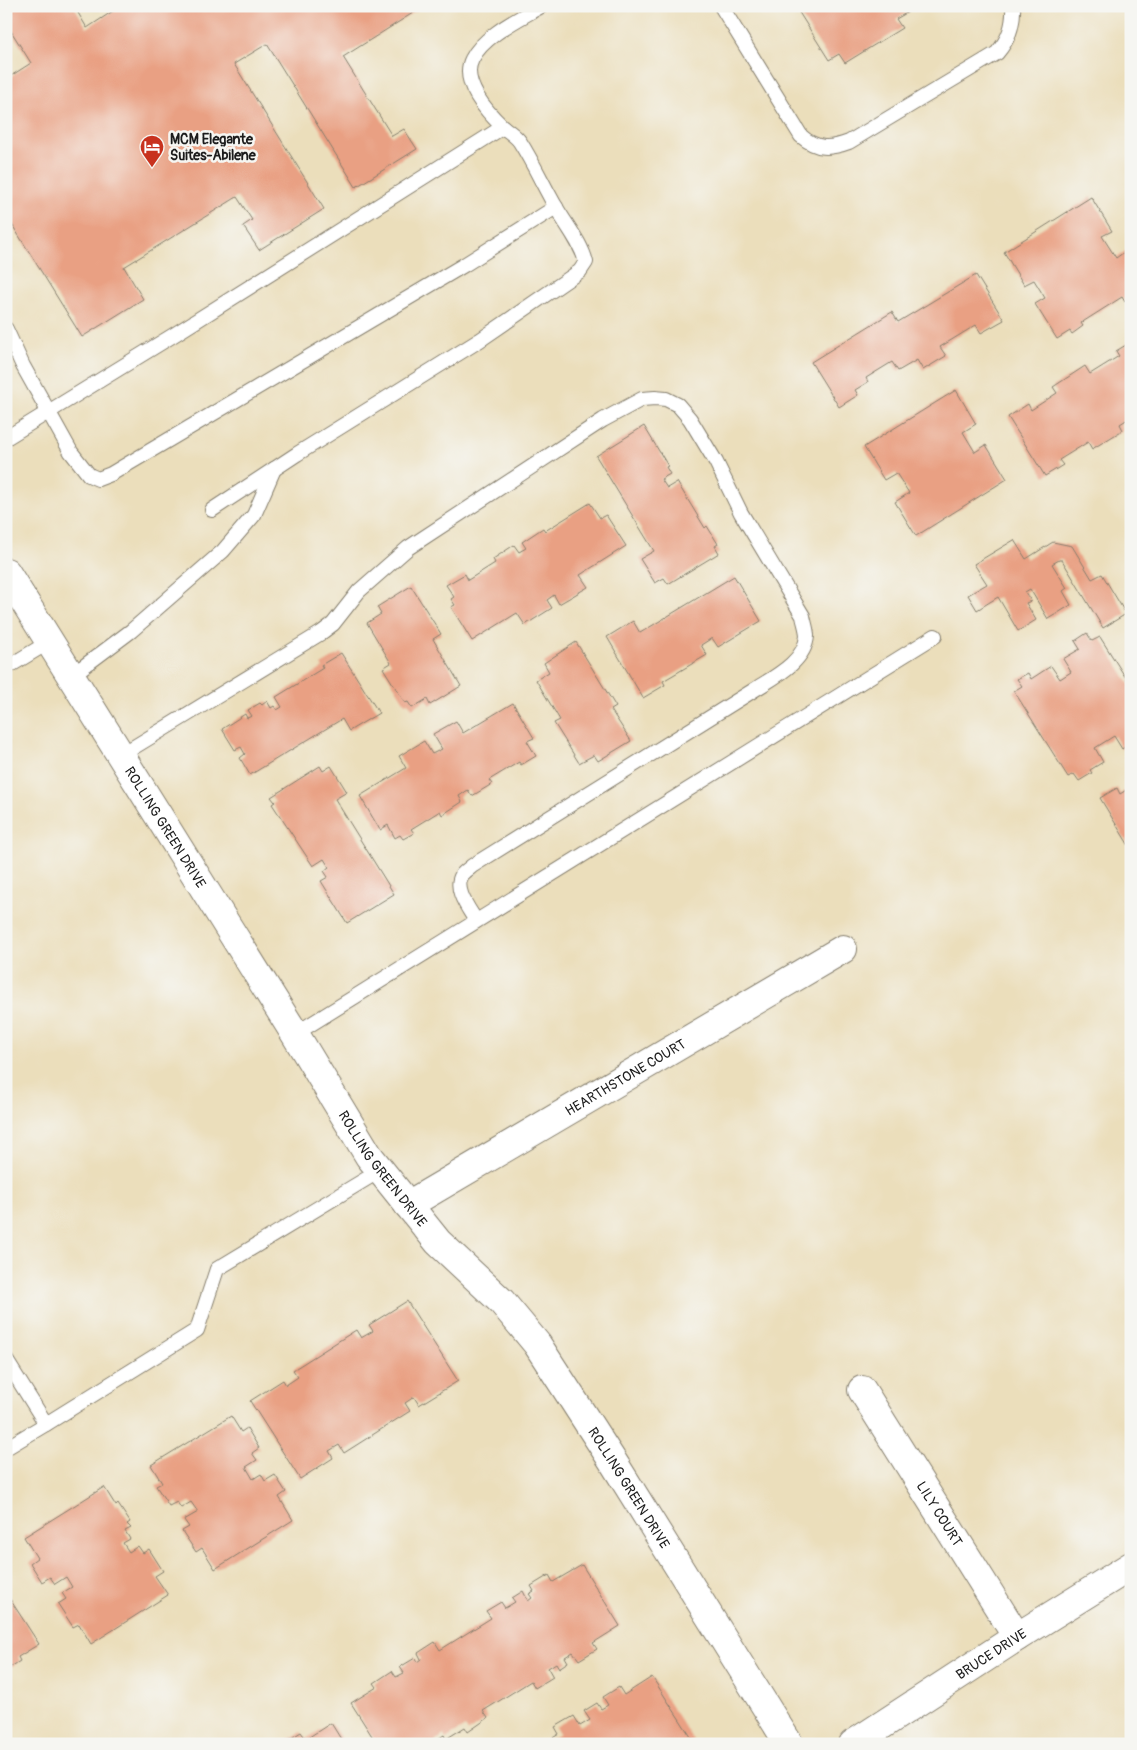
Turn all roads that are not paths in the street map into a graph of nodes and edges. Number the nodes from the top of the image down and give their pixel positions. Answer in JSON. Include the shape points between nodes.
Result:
{"nodes":[{"id":1,"x":540,"y":6,"type":"edge"},
{"id":2,"x":721,"y":6,"type":"edge"},
{"id":3,"x":1012,"y":6,"type":"edge"},
{"id":4,"x":503,"y":127,"type":"junction"},
{"id":5,"x":556,"y":207,"type":"junction"},
{"id":6,"x":6,"y":329,"type":"edge"},
{"id":7,"x":48,"y":412,"type":"junction"},
{"id":8,"x":6,"y":438,"type":"edge"},
{"id":9,"x":274,"y":468,"type":"junction"},
{"id":10,"x":212,"y":510,"type":"dead end"},
{"id":11,"x":6,"y":572,"type":"edge"},
{"id":12,"x":934,"y":636,"type":"dead end"},
{"id":13,"x":50,"y":642,"type":"junction"},
{"id":14,"x":6,"y":668,"type":"edge"},
{"id":15,"x":71,"y":676,"type":"junction"},
{"id":16,"x":121,"y":755,"type":"junction"},
{"id":17,"x":476,"y":921,"type":"junction"},
{"id":18,"x":843,"y":948,"type":"dead end"},
{"id":19,"x":295,"y":1034,"type":"junction"},
{"id":20,"x":381,"y":1170,"type":"junction"},
{"id":21,"x":408,"y":1204,"type":"junction"},
{"id":22,"x":6,"y":1360,"type":"edge"},
{"id":23,"x":862,"y":1390,"type":"dead end"},
{"id":24,"x":46,"y":1424,"type":"junction"},
{"id":25,"x":6,"y":1448,"type":"edge"},
{"id":26,"x":1131,"y":1566,"type":"edge"},
{"id":27,"x":1017,"y":1637,"type":"junction"},
{"id":28,"x":789,"y":1744,"type":"edge"},
{"id":29,"x":853,"y":1744,"type":"edge"}],
"edges":[{"from":1,"to":4,"type":"lane","via":[[496,33],[471,60],[468,79],[484,107]]},
{"from":2,"to":3,"type":"lane","via":[[801,136],[811,144],[823,147],[849,142],[997,53],[1011,30]]},
{"from":4,"to":5,"type":"lane","via":[[518,140]]},
{"from":4,"to":7,"type":"lane"},
{"from":5,"to":7,"type":"lane","via":[[111,474],[98,479],[89,475]]},
{"from":5,"to":9,"type":"lane","via":[[584,253],[586,262],[580,271],[480,340]]},
{"from":6,"to":7,"type":"lane"},
{"from":7,"to":8,"type":"lane"},
{"from":9,"to":10,"type":"lane"},
{"from":9,"to":15,"type":"lane","via":[[254,515],[223,551],[131,631]]},
{"from":11,"to":13,"type":"street","name":"ROLLING GREEN DRIVE"},
{"from":12,"to":17,"type":"lane"},
{"from":13,"to":14,"type":"lane"},
{"from":13,"to":15,"type":"street","name":"ROLLING GREEN DRIVE"},
{"from":15,"to":16,"type":"street","name":"ROLLING GREEN DRIVE"},
{"from":16,"to":17,"type":"lane","via":[[321,633],[333,624],[359,591],[408,548],[564,445],[642,399],[666,399],[690,419],[741,513],[803,616],[807,636],[802,652],[787,668],[754,690],[472,866],[462,875],[460,885],[462,898]]},
{"from":16,"to":19,"type":"street","name":"ROLLING GREEN DRIVE"},
{"from":17,"to":19,"type":"lane"},
{"from":18,"to":21,"type":"street","name":"HEARTHSTONE COURT"},
{"from":19,"to":20,"type":"street","name":"ROLLING GREEN DRIVE","via":[[369,1156]]},
{"from":20,"to":21,"type":"street","name":"ROLLING GREEN DRIVE"},
{"from":20,"to":24,"type":"lane","via":[[217,1269],[198,1330]]},
{"from":21,"to":28,"type":"street","name":"ROLLING GREEN DRIVE","via":[[438,1242],[502,1302],[537,1344]]},
{"from":22,"to":24,"type":"lane"},
{"from":23,"to":27,"type":"street","name":"LILY COURT"},
{"from":24,"to":25,"type":"lane"},
{"from":26,"to":27,"type":"street","name":"BRUCE DRIVE"},
{"from":27,"to":29,"type":"street","name":"BRUCE DRIVE"}]}
